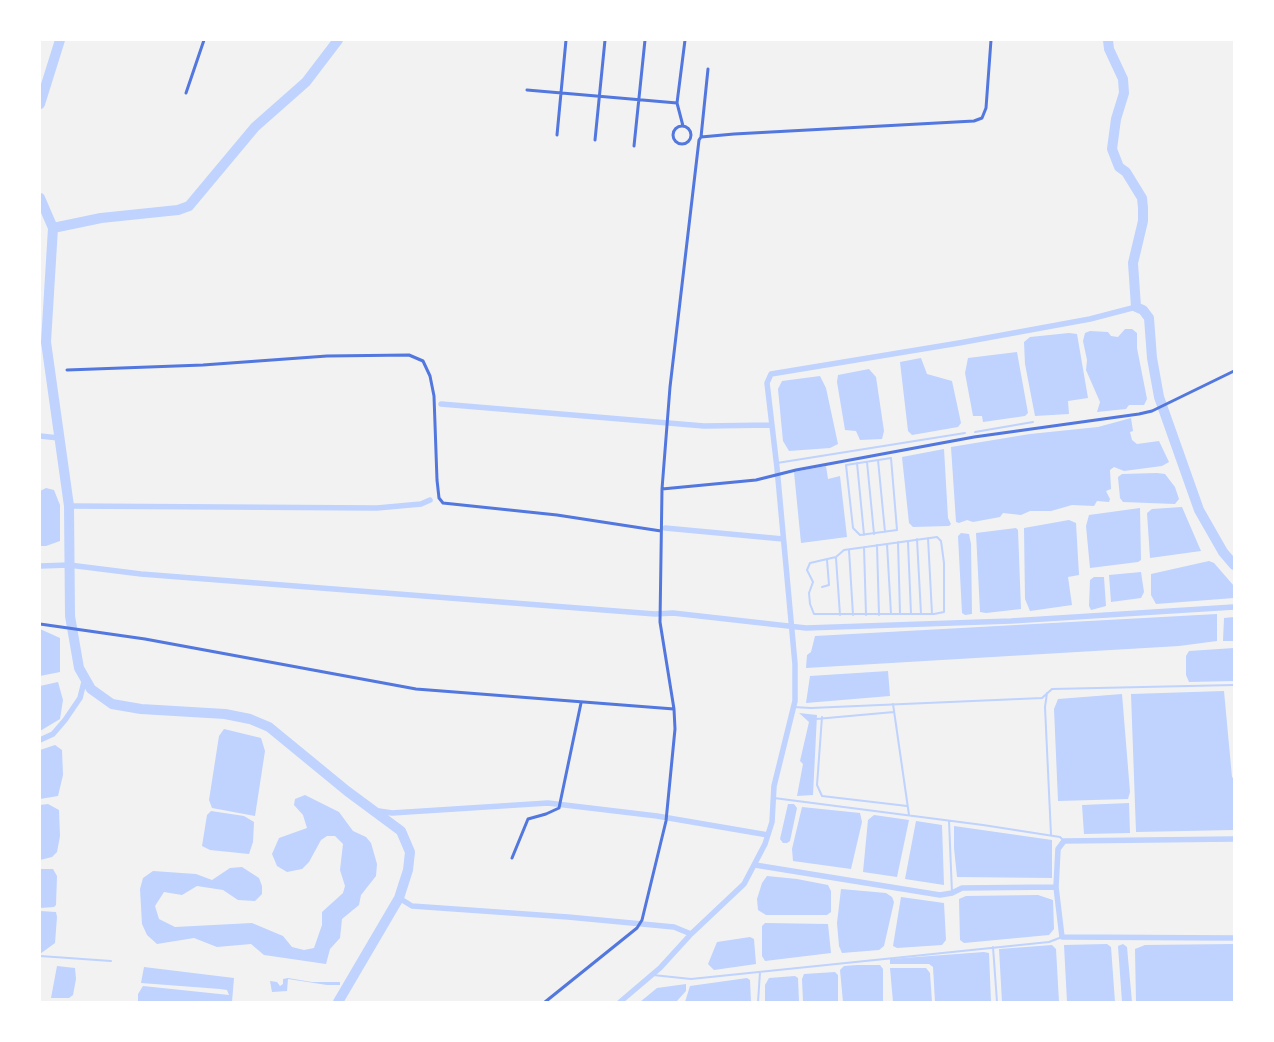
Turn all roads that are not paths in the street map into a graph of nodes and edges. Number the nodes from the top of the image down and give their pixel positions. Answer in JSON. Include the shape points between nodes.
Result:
{"nodes":[{"id":1,"x":204,"y":40,"type":"edge"},
{"id":2,"x":566,"y":40,"type":"edge"},
{"id":3,"x":605,"y":40,"type":"edge"},
{"id":4,"x":645,"y":40,"type":"edge"},
{"id":5,"x":685,"y":40,"type":"edge"},
{"id":6,"x":991,"y":40,"type":"edge"},
{"id":7,"x":708,"y":70,"type":"dead end"},
{"id":8,"x":527,"y":90,"type":"dead end"},
{"id":9,"x":186,"y":93,"type":"dead end"},
{"id":10,"x":562,"y":93,"type":"junction"},
{"id":11,"x":599,"y":96,"type":"junction"},
{"id":12,"x":639,"y":99,"type":"junction"},
{"id":13,"x":677,"y":103,"type":"junction"},
{"id":14,"x":683,"y":126,"type":"junction"},
{"id":15,"x":557,"y":135,"type":"dead end"},
{"id":16,"x":691,"y":137,"type":"junction"},
{"id":17,"x":700,"y":139,"type":"junction"},
{"id":18,"x":595,"y":140,"type":"dead end"},
{"id":19,"x":634,"y":146,"type":"dead end"},
{"id":20,"x":67,"y":370,"type":"dead end"},
{"id":21,"x":1234,"y":371,"type":"edge"},
{"id":22,"x":662,"y":490,"type":"junction"},
{"id":23,"x":661,"y":531,"type":"junction"},
{"id":24,"x":40,"y":624,"type":"edge"},
{"id":25,"x":581,"y":703,"type":"junction"},
{"id":26,"x":674,"y":709,"type":"junction"},
{"id":27,"x":512,"y":858,"type":"dead end"},
{"id":28,"x":545,"y":1002,"type":"edge"}],
"edges":[{"from":1,"to":9,"type":"street"},
{"from":2,"to":10,"type":"street"},
{"from":3,"to":11,"type":"street"},
{"from":4,"to":12,"type":"street"},
{"from":5,"to":13,"type":"street"},
{"from":6,"to":17,"type":"street","via":[[986,108],[982,118],[974,122]]},
{"from":7,"to":17,"type":"street"},
{"from":8,"to":10,"type":"street"},
{"from":10,"to":11,"type":"street"},
{"from":10,"to":15,"type":"street"},
{"from":11,"to":12,"type":"street"},
{"from":11,"to":18,"type":"street"},
{"from":12,"to":13,"type":"street"},
{"from":12,"to":19,"type":"street"},
{"from":13,"to":14,"type":"street"},
{"from":14,"to":16,"type":"street","via":[[690,129]]},
{"from":14,"to":16,"type":"street","via":[[673,132],[674,141],[683,144]]},
{"from":16,"to":17,"type":"street"},
{"from":17,"to":22,"type":"street","via":[[667,420]]},
{"from":20,"to":23,"type":"street","via":[[327,356],[409,355],[423,361],[430,376],[437,480],[439,498],[443,502]]},
{"from":21,"to":22,"type":"street","via":[[1152,411],[974,437],[786,472],[770,478]]},
{"from":22,"to":23,"type":"street"},
{"from":23,"to":26,"type":"street","via":[[659,612]]},
{"from":24,"to":25,"type":"street","via":[[416,689]]},
{"from":25,"to":26,"type":"street"},
{"from":25,"to":27,"type":"street","via":[[559,808],[528,819]]},
{"from":26,"to":28,"type":"street","via":[[667,815],[642,918],[637,928]]}]}
